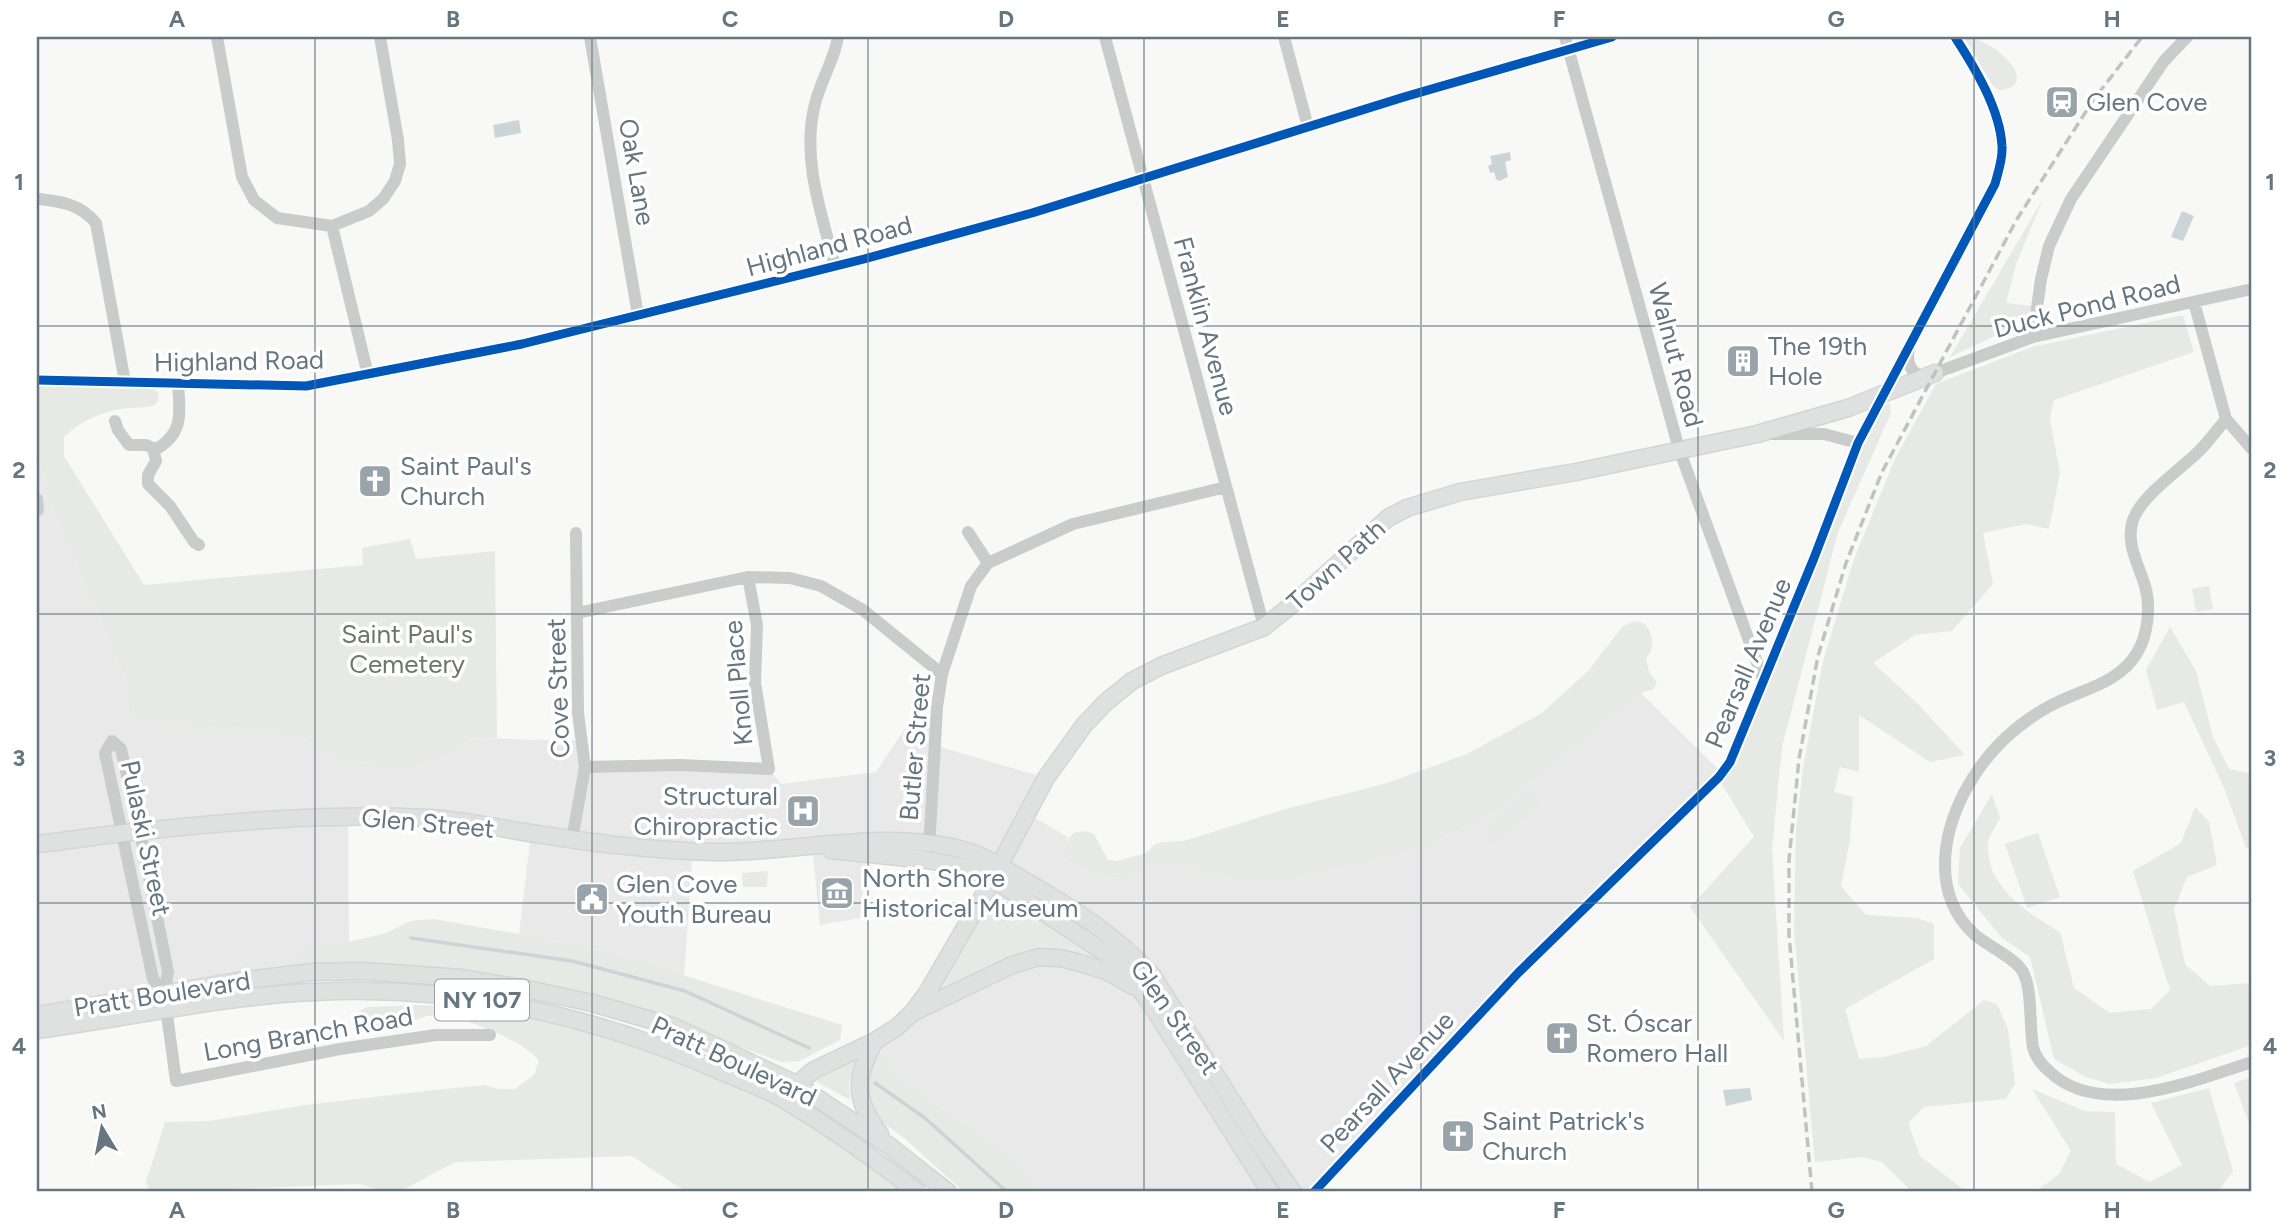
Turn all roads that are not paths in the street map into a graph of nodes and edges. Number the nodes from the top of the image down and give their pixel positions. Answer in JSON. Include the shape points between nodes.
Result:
{"nodes":[{"id":1,"x":217,"y":37,"type":"edge"},
{"id":2,"x":380,"y":37,"type":"edge"},
{"id":3,"x":590,"y":37,"type":"edge"},
{"id":4,"x":838,"y":37,"type":"edge"},
{"id":5,"x":1105,"y":37,"type":"edge"},
{"id":6,"x":1284,"y":37,"type":"edge"},
{"id":7,"x":1612,"y":37,"type":"edge"},
{"id":8,"x":1955,"y":37,"type":"edge"},
{"id":9,"x":2187,"y":37,"type":"edge"},
{"id":10,"x":1567,"y":43,"type":"edge"},
{"id":11,"x":1308,"y":127,"type":"junction"},
{"id":12,"x":1143,"y":179,"type":"junction"},
{"id":13,"x":39,"y":199,"type":"dead end"},
{"id":14,"x":332,"y":226,"type":"junction"},
{"id":15,"x":835,"y":266,"type":"junction"},
{"id":16,"x":2252,"y":289,"type":"edge"},
{"id":17,"x":2194,"y":302,"type":"junction"},
{"id":18,"x":638,"y":315,"type":"junction"},
{"id":19,"x":2033,"y":337,"type":"junction"},
{"id":20,"x":1912,"y":338,"type":"junction"},
{"id":21,"x":368,"y":375,"type":"junction"},
{"id":22,"x":1930,"y":375,"type":"junction"},
{"id":23,"x":37,"y":380,"type":"edge"},
{"id":24,"x":125,"y":382,"type":"junction"},
{"id":25,"x":178,"y":384,"type":"junction"},
{"id":26,"x":1883,"y":394,"type":"junction"},
{"id":27,"x":2226,"y":419,"type":"junction"},
{"id":28,"x":115,"y":421,"type":"dead end"},
{"id":29,"x":1757,"y":434,"type":"junction"},
{"id":30,"x":1858,"y":443,"type":"junction"},
{"id":31,"x":1679,"y":449,"type":"junction"},
{"id":32,"x":2252,"y":449,"type":"edge"},
{"id":33,"x":154,"y":450,"type":"junction"},
{"id":34,"x":1226,"y":487,"type":"junction"},
{"id":35,"x":968,"y":532,"type":"dead end"},
{"id":36,"x":576,"y":533,"type":"dead end"},
{"id":37,"x":199,"y":545,"type":"dead end"},
{"id":38,"x":988,"y":564,"type":"junction"},
{"id":39,"x":748,"y":577,"type":"junction"},
{"id":40,"x":577,"y":613,"type":"junction"},
{"id":41,"x":1264,"y":627,"type":"junction"},
{"id":42,"x":942,"y":674,"type":"junction"},
{"id":43,"x":1763,"y":679,"type":"junction"},
{"id":44,"x":584,"y":767,"type":"junction"},
{"id":45,"x":140,"y":831,"type":"junction"},
{"id":46,"x":121,"y":833,"type":"junction"},
{"id":47,"x":572,"y":840,"type":"junction"},
{"id":48,"x":37,"y":844,"type":"edge"},
{"id":49,"x":929,"y":852,"type":"junction"},
{"id":50,"x":996,"y":872,"type":"junction"},
{"id":51,"x":1125,"y":947,"type":"junction"},
{"id":52,"x":1107,"y":954,"type":"junction"},
{"id":53,"x":1076,"y":962,"type":"junction"},
{"id":54,"x":1139,"y":987,"type":"junction"},
{"id":55,"x":164,"y":993,"type":"junction"},
{"id":56,"x":167,"y":1010,"type":"junction"},
{"id":57,"x":912,"y":1013,"type":"junction"},
{"id":58,"x":37,"y":1015,"type":"edge"},
{"id":59,"x":37,"y":1030,"type":"edge"},
{"id":60,"x":1188,"y":1032,"type":"junction"},
{"id":61,"x":490,"y":1035,"type":"dead end"},
{"id":62,"x":874,"y":1041,"type":"junction"},
{"id":63,"x":1173,"y":1041,"type":"junction"},
{"id":64,"x":2252,"y":1062,"type":"edge"},
{"id":65,"x":176,"y":1081,"type":"joint"},
{"id":66,"x":796,"y":1084,"type":"junction"},
{"id":67,"x":780,"y":1098,"type":"junction"},
{"id":68,"x":888,"y":1145,"type":"junction"},
{"id":69,"x":917,"y":1192,"type":"edge"},
{"id":70,"x":948,"y":1192,"type":"edge"},
{"id":71,"x":1270,"y":1192,"type":"edge"},
{"id":72,"x":1293,"y":1192,"type":"edge"},
{"id":73,"x":1314,"y":1192,"type":"edge"}],
"edges":[{"from":1,"to":14,"type":"street","via":[[242,177],[254,200],[277,218]]},
{"from":2,"to":14,"type":"street","via":[[398,140],[398,173],[383,199],[369,211]]},
{"from":3,"to":18,"type":"street","name":"Oak Lane"},
{"from":4,"to":15,"type":"street","via":[[814,108],[810,143],[814,185]]},
{"from":5,"to":12,"type":"street","name":"Franklin Avenue"},
{"from":6,"to":11,"type":"street"},
{"from":7,"to":10,"type":"street","name":"Highland Road"},
{"from":8,"to":20,"type":"street","name":"Pearsall Avenue","via":[[1990,101],[2003,148],[2001,162],[1988,198]]},
{"from":9,"to":19,"type":"street","via":[[2164,61],[2071,199],[2049,246]]},
{"from":10,"to":11,"type":"street","name":"Highland Road"},
{"from":10,"to":31,"type":"street","name":"Walnut Road"},
{"from":11,"to":12,"type":"street","name":"Highland Road"},
{"from":12,"to":15,"type":"street","name":"Highland Road"},
{"from":12,"to":34,"type":"street","name":"Franklin Avenue"},
{"from":13,"to":24,"type":"street","via":[[85,210],[96,223]]},
{"from":14,"to":21,"type":"street"},
{"from":15,"to":18,"type":"street","name":"Highland Road"},
{"from":16,"to":17,"type":"street","name":"Duck Pond Road"},
{"from":17,"to":19,"type":"street","name":"Duck Pond Road"},
{"from":17,"to":27,"type":"street"},
{"from":18,"to":21,"type":"street","name":"Highland Road"},
{"from":19,"to":22,"type":"street","name":"Duck Pond Road"},
{"from":20,"to":22,"type":"street","via":[[1908,364],[1917,375]]},
{"from":20,"to":26,"type":"street","name":"Pearsall Avenue"},
{"from":21,"to":25,"type":"street","name":"Highland Road","via":[[295,387]]},
{"from":22,"to":26,"type":"main road","name":"Town Path"},
{"from":23,"to":24,"type":"street","name":"Highland Road"},
{"from":24,"to":25,"type":"street","name":"Highland Road"},
{"from":25,"to":33,"type":"street","via":[[178,426],[166,444]]},
{"from":26,"to":29,"type":"main road","name":"Town Path"},
{"from":26,"to":30,"type":"street","name":"Pearsall Avenue"},
{"from":27,"to":32,"type":"street"},
{"from":27,"to":64,"type":"street","via":[[2151,495],[2134,519],[2132,548],[2148,603],[2138,651],[2117,675],[2049,706],[2005,738],[1978,768],[1950,825],[1944,872],[1948,893],[1963,922],[2022,969],[2031,1005],[2033,1049],[2060,1081],[2090,1092],[2130,1094],[2191,1082]]},
{"from":28,"to":33,"type":"street","via":[[128,445],[148,445]]},
{"from":29,"to":30,"type":"street","via":[[1824,434]]},
{"from":29,"to":31,"type":"main road","name":"Town Path"},
{"from":30,"to":43,"type":"street","name":"Pearsall Avenue"},
{"from":31,"to":41,"type":"main road","name":"Town Path","via":[[1460,492],[1406,508],[1388,518]]},
{"from":31,"to":43,"type":"street","name":"Walnut Road"},
{"from":33,"to":37,"type":"street","via":[[156,461],[148,484]]},
{"from":34,"to":38,"type":"street","via":[[1073,524]]},
{"from":34,"to":41,"type":"street","name":"Franklin Avenue"},
{"from":35,"to":38,"type":"street"},
{"from":36,"to":40,"type":"street","name":"Cove Street"},
{"from":38,"to":42,"type":"street","name":"Butler Street","via":[[971,586]]},
{"from":39,"to":40,"type":"street"},
{"from":39,"to":42,"type":"street","via":[[790,578],[821,586],[863,610]]},
{"from":39,"to":44,"type":"street","name":"Knoll Place","via":[[757,625],[755,683],[769,769]]},
{"from":40,"to":44,"type":"street","name":"Cove Street","via":[[578,713]]},
{"from":41,"to":50,"type":"main road","name":"Town Path","via":[[1161,666],[1106,702],[1046,778]]},
{"from":42,"to":49,"type":"street","name":"Butler Street"},
{"from":43,"to":73,"type":"street","name":"Pearsall Avenue","via":[[1739,744],[1719,777],[1518,973]]},
{"from":44,"to":47,"type":"street","name":"Cove Street"},
{"from":45,"to":46,"type":"main road","name":"Glen Street"},
{"from":45,"to":46,"type":"street","name":"Pulaski Street","via":[[121,750],[112,741],[105,753]]},
{"from":45,"to":47,"type":"main road","name":"Glen Street","via":[[371,816],[430,818]]},
{"from":45,"to":55,"type":"street","name":"Pulaski Street","via":[[168,972]]},
{"from":46,"to":48,"type":"main road","name":"Glen Street"},
{"from":46,"to":55,"type":"street","name":"Pulaski Street","via":[[153,979]]},
{"from":47,"to":49,"type":"main road","name":"Glen Street","via":[[713,852],[819,847],[836,852]]},
{"from":49,"to":50,"type":"main road","name":"Glen Street","via":[[967,868]]},
{"from":50,"to":51,"type":"main road","name":"Glen Street","via":[[1086,916]]},
{"from":50,"to":52,"type":"main road","name":"Glen Street"},
{"from":50,"to":57,"type":"main road","name":"Town Path"},
{"from":51,"to":52,"type":"main road"},
{"from":51,"to":60,"type":"main road","name":"Glen Street","via":[[1152,975]]},
{"from":52,"to":53,"type":"main road"},
{"from":52,"to":54,"type":"main road","name":"Glen Street"},
{"from":53,"to":54,"type":"main road","name":"Town Path"},
{"from":53,"to":57,"type":"main road","name":"Town Path","via":[[1039,957],[1012,965]]},
{"from":54,"to":63,"type":"main road","name":"Glen Street"},
{"from":55,"to":56,"type":"street","name":"Pulaski Street"},
{"from":55,"to":58,"type":"main road","name":"Pratt Boulevard"},
{"from":55,"to":66,"type":"main road","name":"Pratt Boulevard","number":"NY 107","via":[[313,972],[463,978],[592,1003],[675,1027]]},
{"from":56,"to":59,"type":"main road","name":"Pratt Boulevard"},
{"from":56,"to":65,"type":"street","name":"Pulaski Street"},
{"from":56,"to":67,"type":"main road","name":"Pratt Boulevard","number":"NY 107","via":[[314,992],[363,990],[460,997],[587,1022],[666,1047]]},
{"from":57,"to":62,"type":"main road","name":"Town Path"},
{"from":60,"to":63,"type":"main road"},
{"from":60,"to":72,"type":"main road","name":"Glen Street"},
{"from":61,"to":65,"type":"street","name":"Long Branch Road","via":[[436,1035],[340,1049]]},
{"from":62,"to":66,"type":"main road","name":"Town Path","via":[[814,1070]]},
{"from":62,"to":68,"type":"main road","via":[[859,1078],[861,1104]]},
{"from":63,"to":71,"type":"main road","name":"Glen Street"},
{"from":66,"to":67,"type":"main road","name":"Town Path"},
{"from":66,"to":68,"type":"main road","name":"Pratt Boulevard","number":"NY 107"},
{"from":67,"to":69,"type":"main road","name":"Pratt Boulevard","number":"NY 107","via":[[877,1160]]},
{"from":68,"to":70,"type":"main road","name":"Pratt Boulevard","number":"NY 107"}]}
